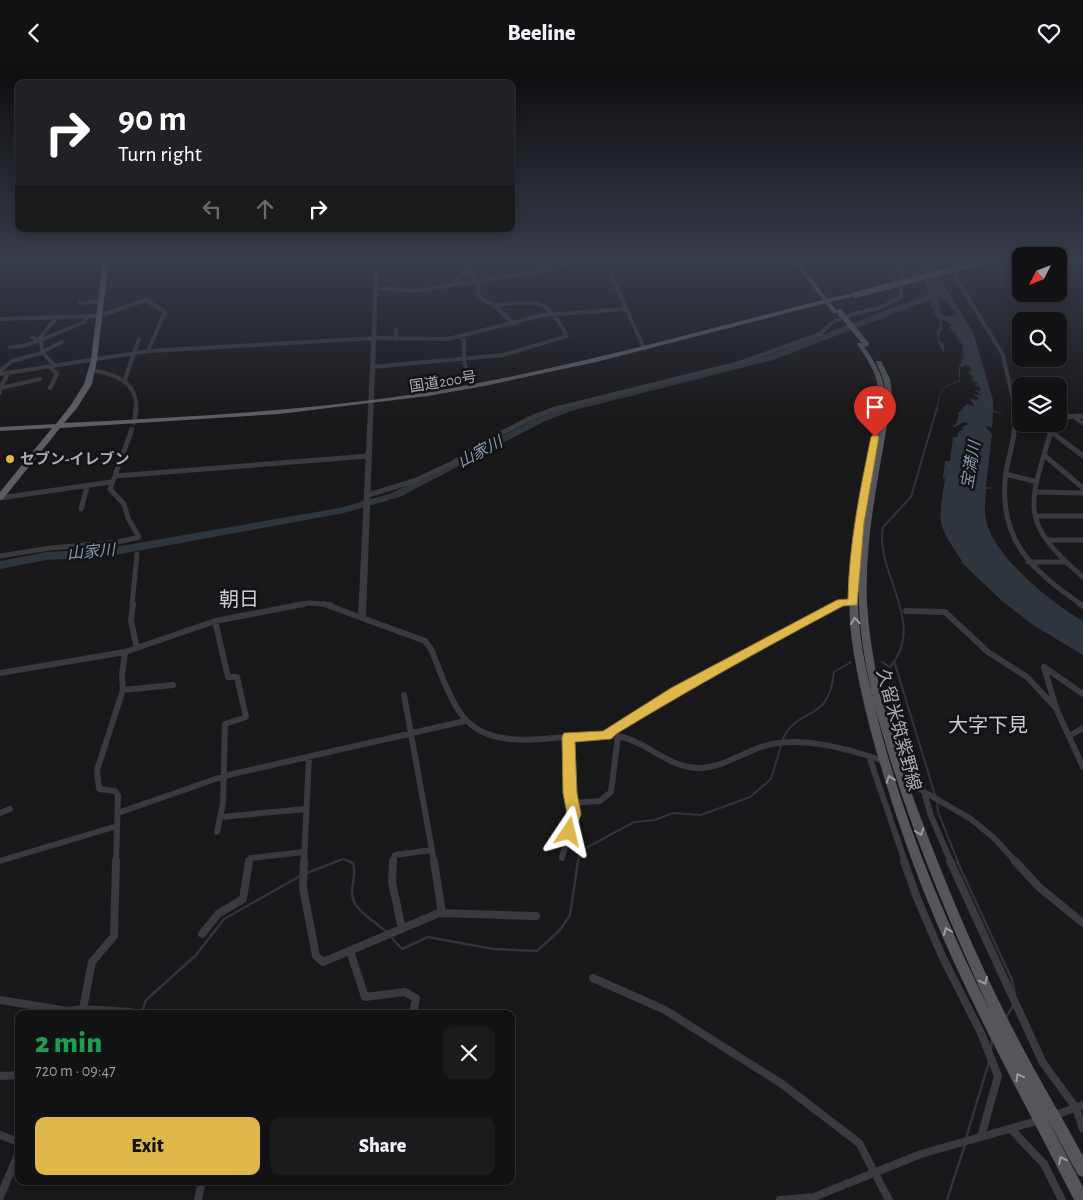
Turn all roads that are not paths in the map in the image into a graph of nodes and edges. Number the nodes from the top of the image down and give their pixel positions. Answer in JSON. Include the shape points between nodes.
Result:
{"nodes":[{"id":1,"x":99,"y":313,"type":"edge"},
{"id":2,"x":109,"y":313,"type":"edge"},
{"id":3,"x":165,"y":313,"type":"edge"},
{"id":4,"x":375,"y":313,"type":"edge"},
{"id":5,"x":501,"y":313,"type":"edge"},
{"id":6,"x":570,"y":313,"type":"edge"},
{"id":7,"x":628,"y":313,"type":"edge"},
{"id":8,"x":783,"y":313,"type":"edge"},
{"id":9,"x":795,"y":313,"type":"edge"},
{"id":10,"x":839,"y":313,"type":"edge"},
{"id":11,"x":857,"y":313,"type":"edge"},
{"id":12,"x":977,"y":313,"type":"edge"},
{"id":13,"x":556,"y":314,"type":"junction"},
{"id":14,"x":99,"y":316,"type":"junction"},
{"id":15,"x":57,"y":317,"type":"junction"},
{"id":16,"x":87,"y":317,"type":"junction"},
{"id":17,"x":0,"y":319,"type":"edge"},
{"id":18,"x":514,"y":324,"type":"junction"},
{"id":19,"x":396,"y":330,"type":"dead end"},
{"id":20,"x":461,"y":336,"type":"junction"},
{"id":21,"x":32,"y":337,"type":"dead end"},
{"id":22,"x":139,"y":339,"type":"dead end"},
{"id":23,"x":374,"y":339,"type":"junction"},
{"id":24,"x":396,"y":339,"type":"junction"},
{"id":25,"x":39,"y":340,"type":"junction"},
{"id":26,"x":62,"y":342,"type":"dead end"},
{"id":27,"x":863,"y":344,"type":"junction"},
{"id":28,"x":10,"y":347,"type":"dead end"},
{"id":29,"x":644,"y":348,"type":"junction"},
{"id":30,"x":148,"y":351,"type":"junction"},
{"id":31,"x":42,"y":352,"type":"junction"},
{"id":32,"x":134,"y":353,"type":"junction"},
{"id":33,"x":94,"y":360,"type":"junction"},
{"id":34,"x":464,"y":361,"type":"junction"},
{"id":35,"x":52,"y":367,"type":"junction"},
{"id":36,"x":372,"y":367,"type":"junction"},
{"id":37,"x":39,"y":369,"type":"junction"},
{"id":38,"x":92,"y":370,"type":"junction"},
{"id":39,"x":0,"y":373,"type":"edge"},
{"id":40,"x":8,"y":374,"type":"junction"},
{"id":41,"x":124,"y":382,"type":"junction"},
{"id":42,"x":470,"y":387,"type":"junction"},
{"id":43,"x":0,"y":388,"type":"edge"},
{"id":44,"x":50,"y":388,"type":"dead end"},
{"id":45,"x":0,"y":393,"type":"edge"},
{"id":46,"x":1012,"y":402,"type":"edge"},
{"id":47,"x":371,"y":405,"type":"junction"},
{"id":48,"x":1083,"y":416,"type":"edge"},
{"id":49,"x":136,"y":417,"type":"tunnel mouth"},
{"id":50,"x":1067,"y":417,"type":"edge"},
{"id":51,"x":1074,"y":417,"type":"junction"},
{"id":52,"x":1083,"y":424,"type":"edge"},
{"id":53,"x":0,"y":429,"type":"edge"},
{"id":54,"x":55,"y":429,"type":"junction"},
{"id":55,"x":131,"y":432,"type":"tunnel mouth"},
{"id":56,"x":1015,"y":432,"type":"edge"},
{"id":57,"x":1051,"y":432,"type":"edge"},
{"id":58,"x":1052,"y":432,"type":"edge"},
{"id":59,"x":0,"y":435,"type":"edge"},
{"id":60,"x":1044,"y":455,"type":"junction"},
{"id":61,"x":369,"y":456,"type":"junction"},
{"id":62,"x":1083,"y":456,"type":"edge"},
{"id":63,"x":1006,"y":474,"type":"junction"},
{"id":64,"x":115,"y":476,"type":"junction"},
{"id":65,"x":110,"y":481,"type":"junction"},
{"id":66,"x":1037,"y":482,"type":"junction"},
{"id":67,"x":87,"y":487,"type":"junction"},
{"id":68,"x":1083,"y":488,"type":"edge"},
{"id":69,"x":1035,"y":492,"type":"junction"},
{"id":70,"x":1083,"y":493,"type":"edge"},
{"id":71,"x":368,"y":495,"type":"junction"},
{"id":72,"x":0,"y":498,"type":"edge"},
{"id":73,"x":81,"y":509,"type":"dead end"},
{"id":74,"x":1036,"y":516,"type":"junction"},
{"id":75,"x":1083,"y":516,"type":"edge"},
{"id":76,"x":1049,"y":540,"type":"junction"},
{"id":77,"x":1083,"y":540,"type":"edge"},
{"id":78,"x":137,"y":554,"type":"dead end"},
{"id":79,"x":0,"y":556,"type":"edge"},
{"id":80,"x":1028,"y":562,"type":"junction"},
{"id":81,"x":1066,"y":562,"type":"junction"},
{"id":82,"x":1083,"y":577,"type":"edge"},
{"id":83,"x":853,"y":603,"type":"junction"},
{"id":84,"x":1083,"y":606,"type":"edge"},
{"id":85,"x":906,"y":611,"type":"dead end"},
{"id":86,"x":362,"y":618,"type":"junction"},
{"id":87,"x":215,"y":621,"type":"junction"},
{"id":88,"x":137,"y":648,"type":"junction"},
{"id":89,"x":125,"y":652,"type":"junction"},
{"id":90,"x":0,"y":673,"type":"edge"},
{"id":91,"x":173,"y":685,"type":"dead end"},
{"id":92,"x":123,"y":690,"type":"junction"},
{"id":93,"x":1083,"y":694,"type":"edge"},
{"id":94,"x":404,"y":695,"type":"dead end"},
{"id":95,"x":1056,"y":708,"type":"junction"},
{"id":96,"x":465,"y":721,"type":"junction"},
{"id":97,"x":1083,"y":728,"type":"edge"},
{"id":98,"x":411,"y":734,"type":"junction"},
{"id":99,"x":607,"y":736,"type":"junction"},
{"id":100,"x":618,"y":736,"type":"junction"},
{"id":101,"x":1069,"y":736,"type":"junction"},
{"id":102,"x":568,"y":737,"type":"junction"},
{"id":103,"x":869,"y":756,"type":"junction"},
{"id":104,"x":309,"y":757,"type":"junction"},
{"id":105,"x":884,"y":761,"type":"junction"},
{"id":106,"x":1083,"y":767,"type":"edge"},
{"id":107,"x":224,"y":776,"type":"junction"},
{"id":108,"x":901,"y":778,"type":"junction"},
{"id":109,"x":924,"y":792,"type":"junction"},
{"id":110,"x":572,"y":803,"type":"junction"},
{"id":111,"x":10,"y":809,"type":"dead end"},
{"id":112,"x":306,"y":809,"type":"junction"},
{"id":113,"x":0,"y":813,"type":"edge"},
{"id":114,"x":118,"y":813,"type":"junction"},
{"id":115,"x":220,"y":817,"type":"junction"},
{"id":116,"x":117,"y":826,"type":"junction"},
{"id":117,"x":217,"y":832,"type":"dead end"},
{"id":118,"x":432,"y":850,"type":"junction"},
{"id":119,"x":304,"y":852,"type":"junction"},
{"id":120,"x":562,"y":858,"type":"dead end"},
{"id":121,"x":0,"y":861,"type":"edge"},
{"id":122,"x":442,"y":913,"type":"junction"},
{"id":123,"x":536,"y":916,"type":"dead end"},
{"id":124,"x":1083,"y":923,"type":"edge"},
{"id":125,"x":402,"y":929,"type":"junction"},
{"id":126,"x":202,"y":934,"type":"dead end"},
{"id":127,"x":350,"y":951,"type":"junction"},
{"id":128,"x":593,"y":978,"type":"dead end"},
{"id":129,"x":0,"y":1000,"type":"edge"},
{"id":130,"x":62,"y":1010,"type":"edge"},
{"id":131,"x":82,"y":1010,"type":"edge"},
{"id":132,"x":414,"y":1010,"type":"edge"},
{"id":133,"x":15,"y":1075,"type":"edge"},
{"id":134,"x":0,"y":1076,"type":"edge"},
{"id":135,"x":1079,"y":1107,"type":"edge"},
{"id":136,"x":1048,"y":1117,"type":"junction"},
{"id":137,"x":1011,"y":1129,"type":"junction"},
{"id":138,"x":1083,"y":1129,"type":"edge"},
{"id":139,"x":0,"y":1135,"type":"edge"},
{"id":140,"x":981,"y":1137,"type":"junction"},
{"id":141,"x":15,"y":1141,"type":"edge"},
{"id":142,"x":15,"y":1161,"type":"edge"},
{"id":143,"x":1083,"y":1170,"type":"edge"},
{"id":144,"x":874,"y":1174,"type":"junction"},
{"id":145,"x":201,"y":1185,"type":"dead end"},
{"id":146,"x":0,"y":1197,"type":"edge"},
{"id":147,"x":198,"y":1200,"type":"edge"},
{"id":148,"x":780,"y":1200,"type":"edge"},
{"id":149,"x":889,"y":1200,"type":"edge"},
{"id":150,"x":1062,"y":1200,"type":"edge"},
{"id":151,"x":1082,"y":1200,"type":"edge"}],
"edges":[{"from":1,"to":14,"type":"highway"},
{"from":2,"to":14,"type":"street"},
{"from":3,"to":30,"type":"street"},
{"from":4,"to":23,"type":"street"},
{"from":5,"to":18,"type":"street"},
{"from":6,"to":13,"type":"street"},
{"from":7,"to":29,"type":"street"},
{"from":8,"to":29,"type":"highway","name":"国道200号"},
{"from":9,"to":47,"type":"highway","name":"国道200号","via":[[540,378]]},
{"from":10,"to":27,"type":"main road","name":"久留米筑紫野線"},
{"from":11,"to":71,"type":"street","via":[[833,323],[820,334],[739,363],[564,406],[533,417],[453,463],[414,481]]},
{"from":12,"to":46,"type":"street","via":[[1003,355]]},
{"from":13,"to":18,"type":"street"},
{"from":13,"to":34,"type":"street","via":[[567,337],[503,355]]},
{"from":14,"to":16,"type":"street"},
{"from":14,"to":33,"type":"highway"},
{"from":15,"to":16,"type":"street"},
{"from":15,"to":17,"type":"street"},
{"from":15,"to":25,"type":"street"},
{"from":16,"to":25,"type":"street","via":[[84,322]]},
{"from":18,"to":20,"type":"street"},
{"from":19,"to":24,"type":"street"},
{"from":20,"to":24,"type":"street","via":[[435,341]]},
{"from":20,"to":34,"type":"street"},
{"from":21,"to":25,"type":"street"},
{"from":22,"to":32,"type":"street"},
{"from":23,"to":24,"type":"street"},
{"from":23,"to":30,"type":"street"},
{"from":23,"to":36,"type":"street"},
{"from":25,"to":28,"type":"street"},
{"from":25,"to":31,"type":"street"},
{"from":26,"to":31,"type":"street"},
{"from":27,"to":83,"type":"main road","name":"久留米筑紫野線","via":[[876,369],[882,393],[859,523]]},
{"from":27,"to":108,"type":"main road","name":"久留米筑紫野線","via":[[877,358],[887,379],[889,394],[864,549],[866,639],[884,722]]},
{"from":29,"to":42,"type":"highway","name":"国道200号"},
{"from":30,"to":32,"type":"street"},
{"from":31,"to":35,"type":"street"},
{"from":31,"to":39,"type":"street","via":[[12,361]]},
{"from":32,"to":33,"type":"street"},
{"from":32,"to":41,"type":"street"},
{"from":33,"to":35,"type":"street"},
{"from":33,"to":38,"type":"highway"},
{"from":34,"to":36,"type":"street"},
{"from":34,"to":42,"type":"street"},
{"from":35,"to":37,"type":"street"},
{"from":35,"to":44,"type":"street","via":[[57,374]]},
{"from":36,"to":47,"type":"street"},
{"from":37,"to":40,"type":"street"},
{"from":37,"to":43,"type":"street","via":[[41,381]]},
{"from":38,"to":41,"type":"street","via":[[114,374]]},
{"from":38,"to":54,"type":"highway","via":[[82,395]]},
{"from":39,"to":40,"type":"street"},
{"from":40,"to":43,"type":"street"},
{"from":41,"to":49,"type":"street","via":[[136,396]]},
{"from":42,"to":47,"type":"highway","name":"国道200号"},
{"from":43,"to":45,"type":"street"},
{"from":47,"to":54,"type":"highway","name":"国道200号"},
{"from":47,"to":61,"type":"street"},
{"from":48,"to":51,"type":"street"},
{"from":50,"to":51,"type":"street"},
{"from":51,"to":52,"type":"street"},
{"from":53,"to":54,"type":"highway","name":"国道200号"},
{"from":54,"to":59,"type":"highway"},
{"from":54,"to":72,"type":"highway"},
{"from":55,"to":64,"type":"street"},
{"from":56,"to":63,"type":"street"},
{"from":57,"to":60,"type":"street"},
{"from":58,"to":62,"type":"street"},
{"from":60,"to":66,"type":"street"},
{"from":60,"to":68,"type":"street"},
{"from":61,"to":64,"type":"street"},
{"from":61,"to":71,"type":"street"},
{"from":63,"to":66,"type":"street"},
{"from":63,"to":80,"type":"street","via":[[1005,521]]},
{"from":64,"to":65,"type":"street"},
{"from":65,"to":67,"type":"street"},
{"from":65,"to":79,"type":"street","via":[[110,489],[124,504],[139,537]]},
{"from":66,"to":69,"type":"street"},
{"from":67,"to":72,"type":"street"},
{"from":67,"to":73,"type":"street"},
{"from":69,"to":70,"type":"street"},
{"from":69,"to":74,"type":"street","via":[[1033,506]]},
{"from":71,"to":86,"type":"street"},
{"from":74,"to":75,"type":"street"},
{"from":74,"to":76,"type":"street"},
{"from":76,"to":77,"type":"street"},
{"from":76,"to":81,"type":"street"},
{"from":78,"to":88,"type":"street","via":[[131,621]]},
{"from":80,"to":81,"type":"street"},
{"from":80,"to":84,"type":"street","via":[[1060,591]]},
{"from":81,"to":82,"type":"street"},
{"from":83,"to":99,"type":"street","via":[[841,602],[747,652],[611,730]]},
{"from":105,"to":83,"type":"main road","name":"久留米筑紫野線","one_way":true,"via":[[864,677]]},
{"from":85,"to":95,"type":"street","via":[[945,612],[988,652],[1026,677]]},
{"from":86,"to":87,"type":"street","via":[[329,604],[310,603]]},
{"from":86,"to":96,"type":"street","via":[[416,637],[431,647],[448,690]]},
{"from":87,"to":88,"type":"street"},
{"from":87,"to":107,"type":"street","via":[[228,677],[237,677],[246,717],[225,723]]},
{"from":88,"to":89,"type":"street"},
{"from":89,"to":90,"type":"street"},
{"from":89,"to":92,"type":"street"},
{"from":91,"to":92,"type":"street"},
{"from":92,"to":114,"type":"street","via":[[96,770],[99,789],[115,791],[118,795]]},
{"from":93,"to":95,"type":"street","via":[[1044,667]]},
{"from":94,"to":98,"type":"street"},
{"from":95,"to":101,"type":"street"},
{"from":96,"to":98,"type":"street"},
{"from":96,"to":102,"type":"street","via":[[483,734],[503,738]]},
{"from":97,"to":101,"type":"street"},
{"from":98,"to":104,"type":"street"},
{"from":98,"to":118,"type":"street"},
{"from":99,"to":100,"type":"street"},
{"from":99,"to":102,"type":"street"},
{"from":100,"to":103,"type":"street","via":[[680,765],[698,768],[714,766],[772,745],[849,749]]},
{"from":100,"to":110,"type":"street","via":[[612,792],[600,801]]},
{"from":101,"to":106,"type":"street"},
{"from":102,"to":110,"type":"street"},
{"from":103,"to":105,"type":"street"},
{"from":103,"to":140,"type":"street","via":[[917,898],[998,1076]]},
{"from":104,"to":107,"type":"street"},
{"from":104,"to":112,"type":"street"},
{"from":136,"to":105,"type":"main road","name":"久留米筑紫野線","one_way":true,"via":[[1000,1043],[957,955]]},
{"from":107,"to":114,"type":"street"},
{"from":107,"to":115,"type":"street"},
{"from":108,"to":109,"type":"street"},
{"from":108,"to":136,"type":"main road","name":"久留米筑紫野線","one_way":true,"via":[[944,893]]},
{"from":109,"to":124,"type":"street","via":[[978,825],[1016,860],[1040,888]]},
{"from":109,"to":135,"type":"street","via":[[931,816],[1043,1063]]},
{"from":110,"to":120,"type":"street","via":[[574,814]]},
{"from":111,"to":113,"type":"street"},
{"from":112,"to":115,"type":"street"},
{"from":112,"to":119,"type":"street"},
{"from":114,"to":116,"type":"street"},
{"from":115,"to":117,"type":"street"},
{"from":116,"to":121,"type":"street"},
{"from":116,"to":131,"type":"street","via":[[114,936],[92,962]]},
{"from":118,"to":122,"type":"street"},
{"from":118,"to":125,"type":"street","via":[[395,855],[392,860],[392,881]]},
{"from":119,"to":126,"type":"street","via":[[251,859],[247,863],[243,899],[218,914]]},
{"from":119,"to":127,"type":"street","via":[[303,888],[316,956],[322,962]]},
{"from":122,"to":123,"type":"street"},
{"from":122,"to":125,"type":"street"},
{"from":125,"to":127,"type":"street"},
{"from":127,"to":132,"type":"street","via":[[365,997],[404,992],[416,998]]},
{"from":128,"to":144,"type":"street","via":[[665,1010],[782,1084],[859,1143]]},
{"from":129,"to":130,"type":"street"},
{"from":133,"to":134,"type":"street"},
{"from":135,"to":136,"type":"street"},
{"from":135,"to":138,"type":"street"},
{"from":136,"to":137,"type":"street"},
{"from":136,"to":143,"type":"main road","name":"久留米筑紫野線"},
{"from":151,"to":136,"type":"main road","name":"久留米筑紫野線","one_way":true},
{"from":137,"to":140,"type":"street"},
{"from":137,"to":150,"type":"street","via":[[1044,1164]]},
{"from":139,"to":141,"type":"street"},
{"from":140,"to":144,"type":"street","via":[[921,1154]]},
{"from":142,"to":146,"type":"street"},
{"from":144,"to":148,"type":"street","via":[[814,1197]]},
{"from":144,"to":149,"type":"street"},
{"from":145,"to":147,"type":"street"}]}
